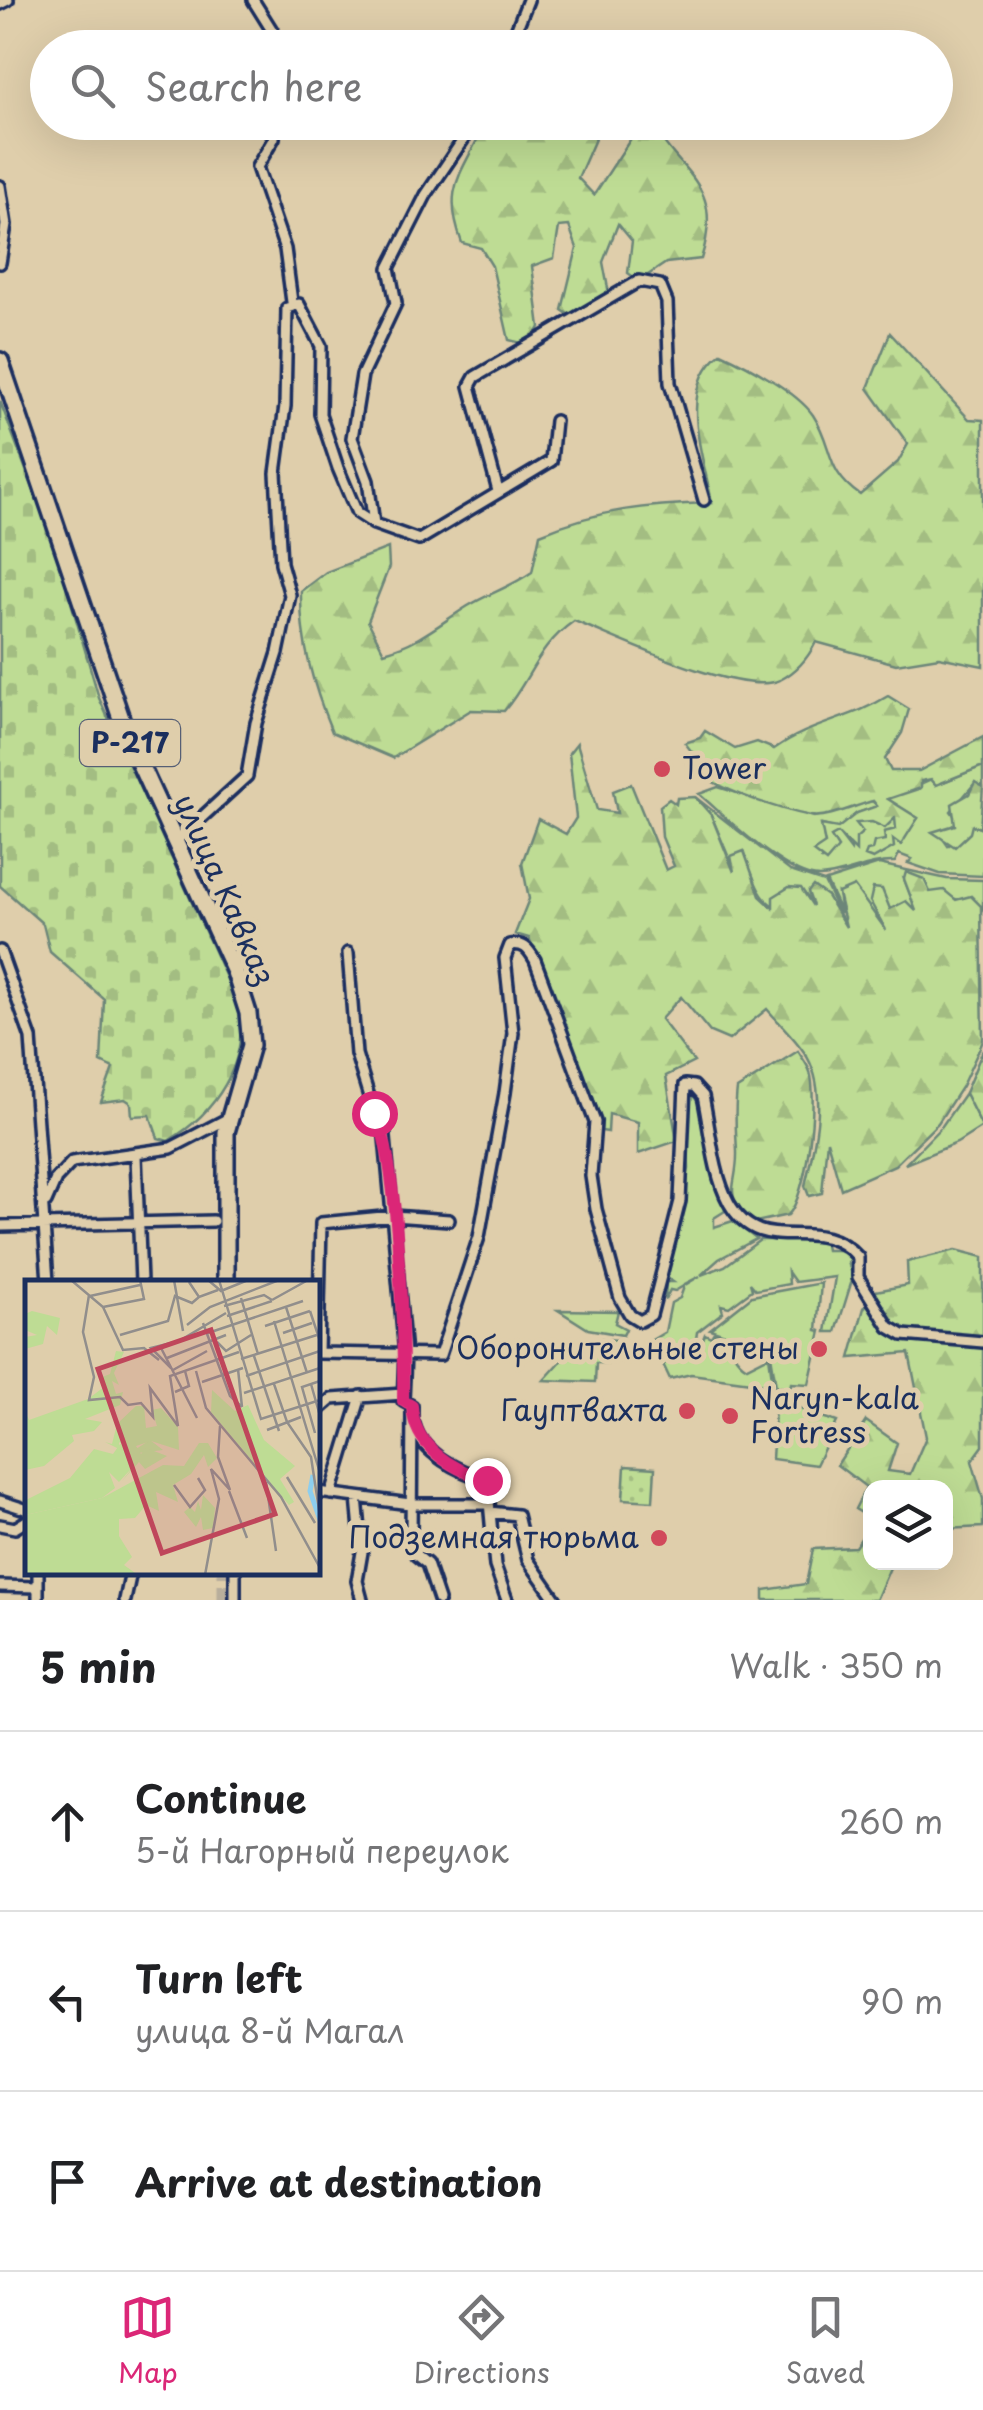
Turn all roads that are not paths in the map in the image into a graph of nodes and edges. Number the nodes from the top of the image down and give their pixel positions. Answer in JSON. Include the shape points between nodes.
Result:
{"nodes":[{"id":1,"x":8,"y":0,"type":"edge"},
{"id":2,"x":254,"y":0,"type":"edge"},
{"id":3,"x":528,"y":0,"type":"edge"},
{"id":4,"x":0,"y":4,"type":"edge"},
{"id":5,"x":272,"y":30,"type":"edge"},
{"id":6,"x":516,"y":30,"type":"edge"},
{"id":7,"x":273,"y":140,"type":"edge"},
{"id":8,"x":462,"y":140,"type":"edge"},
{"id":9,"x":0,"y":186,"type":"edge"},
{"id":10,"x":0,"y":263,"type":"edge"},
{"id":11,"x":292,"y":302,"type":"junction"},
{"id":12,"x":0,"y":362,"type":"edge"},
{"id":13,"x":555,"y":421,"type":"dead end"},
{"id":14,"x":498,"y":491,"type":"junction"},
{"id":15,"x":704,"y":500,"type":"dead end"},
{"id":16,"x":374,"y":524,"type":"junction"},
{"id":17,"x":172,"y":844,"type":"junction"},
{"id":18,"x":0,"y":951,"type":"edge"},
{"id":19,"x":348,"y":953,"type":"dead end"},
{"id":20,"x":229,"y":1118,"type":"junction"},
{"id":21,"x":136,"y":1156,"type":"junction"},
{"id":22,"x":44,"y":1210,"type":"junction"},
{"id":23,"x":393,"y":1216,"type":"junction"},
{"id":24,"x":449,"y":1220,"type":"dead end"},
{"id":25,"x":212,"y":1221,"type":"dead end"},
{"id":26,"x":140,"y":1224,"type":"junction"},
{"id":27,"x":0,"y":1226,"type":"edge"},
{"id":28,"x":43,"y":1226,"type":"junction"},
{"id":29,"x":48,"y":1280,"type":"edge"},
{"id":30,"x":141,"y":1280,"type":"edge"},
{"id":31,"x":226,"y":1280,"type":"edge"},
{"id":32,"x":320,"y":1280,"type":"edge"},
{"id":33,"x":983,"y":1342,"type":"edge"},
{"id":34,"x":320,"y":1354,"type":"edge"},
{"id":35,"x":405,"y":1354,"type":"junction"},
{"id":36,"x":403,"y":1394,"type":"junction"},
{"id":37,"x":361,"y":1396,"type":"junction"},
{"id":38,"x":320,"y":1409,"type":"edge"},
{"id":39,"x":412,"y":1416,"type":"junction"},
{"id":40,"x":320,"y":1492,"type":"edge"},
{"id":41,"x":331,"y":1494,"type":"junction"},
{"id":42,"x":357,"y":1497,"type":"junction"},
{"id":43,"x":0,"y":1500,"type":"edge"},
{"id":44,"x":410,"y":1504,"type":"junction"},
{"id":45,"x":490,"y":1508,"type":"junction"},
{"id":46,"x":25,"y":1509,"type":"edge"},
{"id":47,"x":25,"y":1522,"type":"edge"},
{"id":48,"x":0,"y":1525,"type":"edge"},
{"id":49,"x":38,"y":1575,"type":"edge"},
{"id":50,"x":130,"y":1575,"type":"edge"},
{"id":51,"x":235,"y":1575,"type":"edge"},
{"id":52,"x":0,"y":1586,"type":"edge"},
{"id":53,"x":36,"y":1587,"type":"junction"},
{"id":54,"x":38,"y":1600,"type":"edge"},
{"id":55,"x":125,"y":1600,"type":"edge"},
{"id":56,"x":236,"y":1600,"type":"edge"},
{"id":57,"x":362,"y":1600,"type":"edge"},
{"id":58,"x":438,"y":1600,"type":"edge"},
{"id":59,"x":507,"y":1600,"type":"edge"},
{"id":60,"x":556,"y":1600,"type":"edge"}],
"edges":[{"from":1,"to":4,"type":"street"},
{"from":2,"to":5,"type":"street"},
{"from":3,"to":6,"type":"street"},
{"from":7,"to":11,"type":"street","via":[[257,167],[285,250]]},
{"from":8,"to":16,"type":"street","via":[[389,268],[396,303],[362,376],[352,438]]},
{"from":9,"to":10,"type":"street","via":[[6,226]]},
{"from":11,"to":16,"type":"street","via":[[321,346],[320,414],[338,468],[357,512]]},
{"from":11,"to":17,"type":"street","via":[[276,473],[290,595],[278,653],[246,776]]},
{"from":12,"to":17,"type":"highway","name":"улица Кавказ","number":"Р-217","via":[[116,706]]},
{"from":13,"to":14,"type":"street","via":[[551,460]]},
{"from":14,"to":15,"type":"street","via":[[470,386],[475,377],[639,281],[660,285],[667,302],[670,383]]},
{"from":14,"to":16,"type":"street","via":[[420,540]]},
{"from":17,"to":20,"type":"highway","name":"улица Кавказ","number":"Р-217","via":[[248,1013],[251,1044]]},
{"from":18,"to":22,"type":"street","via":[[29,1022]]},
{"from":19,"to":23,"type":"street","via":[[356,1054],[384,1127]]},
{"from":20,"to":21,"type":"street","via":[[172,1148]]},
{"from":20,"to":31,"type":"highway","name":"улица Кавказ","number":"Р-217"},
{"from":21,"to":22,"type":"street","via":[[72,1162],[56,1179]]},
{"from":21,"to":26,"type":"street"},
{"from":22,"to":28,"type":"street"},
{"from":23,"to":24,"type":"street"},
{"from":23,"to":32,"type":"street","via":[[321,1222]]},
{"from":23,"to":35,"type":"street"},
{"from":25,"to":26,"type":"street"},
{"from":26,"to":28,"type":"street"},
{"from":26,"to":30,"type":"street"},
{"from":27,"to":28,"type":"street"},
{"from":28,"to":29,"type":"street"},
{"from":33,"to":35,"type":"street","via":[[889,1328],[846,1244],[834,1236],[763,1234],[741,1219],[727,1199],[703,1096],[685,1085],[680,1201],[654,1308],[645,1319],[634,1318],[620,1298],[596,1208],[595,1122],[535,960],[518,944],[510,945],[505,958],[513,1033],[479,1238],[440,1355]]},
{"from":34,"to":35,"type":"street"},
{"from":35,"to":36,"type":"street"},
{"from":36,"to":37,"type":"street"},
{"from":36,"to":39,"type":"street"},
{"from":37,"to":38,"type":"street","via":[[332,1398]]},
{"from":37,"to":41,"type":"street"},
{"from":39,"to":44,"type":"street"},
{"from":39,"to":45,"type":"street","via":[[416,1433],[442,1460],[487,1480]]},
{"from":40,"to":41,"type":"street"},
{"from":41,"to":42,"type":"street"},
{"from":42,"to":44,"type":"street"},
{"from":42,"to":57,"type":"street","via":[[362,1552],[356,1581]]},
{"from":43,"to":46,"type":"street"},
{"from":44,"to":45,"type":"street"},
{"from":44,"to":58,"type":"street","via":[[410,1540],[427,1564]]},
{"from":45,"to":59,"type":"street","via":[[494,1566]]},
{"from":45,"to":60,"type":"street","via":[[518,1515],[528,1560]]},
{"from":47,"to":48,"type":"street"},
{"from":49,"to":53,"type":"street"},
{"from":50,"to":55,"type":"street"},
{"from":51,"to":56,"type":"street"},
{"from":52,"to":53,"type":"street"},
{"from":53,"to":54,"type":"street"}]}
